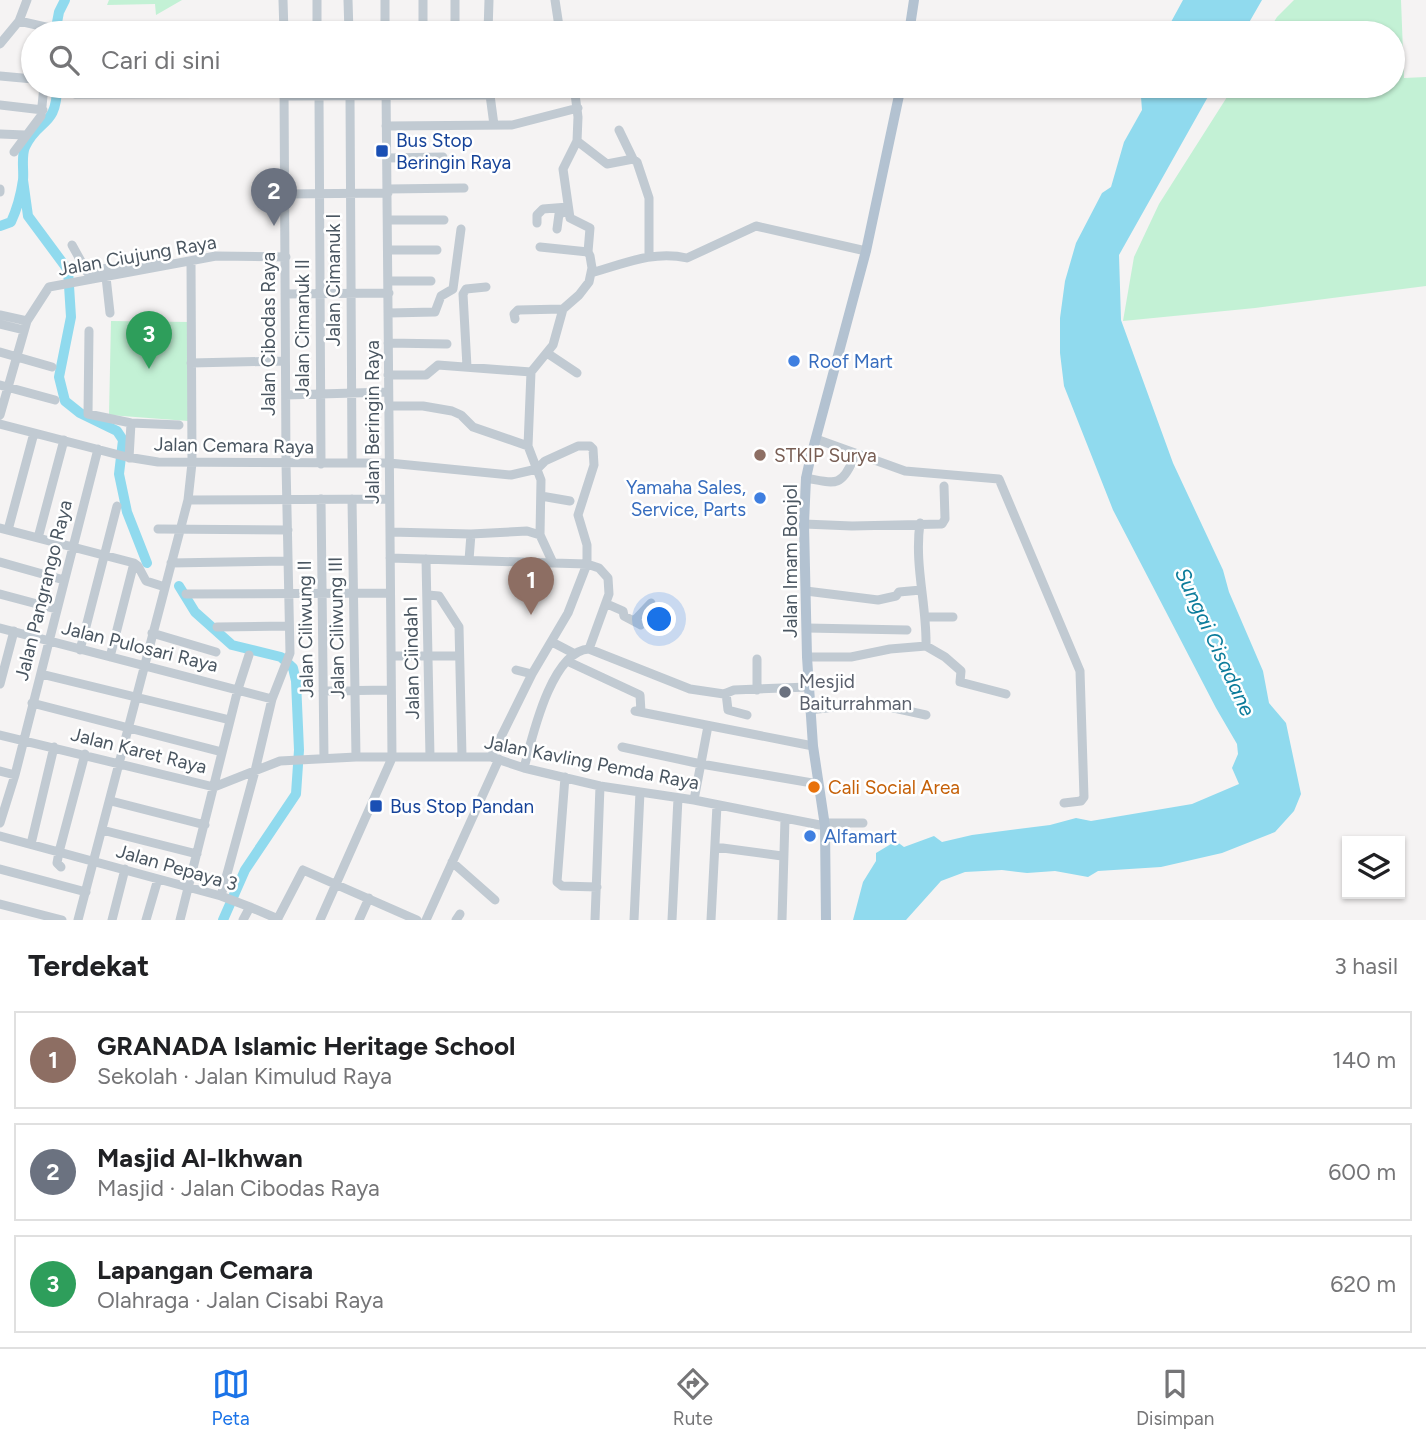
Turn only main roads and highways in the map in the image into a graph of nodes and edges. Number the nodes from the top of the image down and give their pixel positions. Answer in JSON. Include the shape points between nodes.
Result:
{"nodes":[{"id":1,"x":914,"y":0,"type":"edge"},
{"id":2,"x":911,"y":21,"type":"edge"},
{"id":3,"x":898,"y":98,"type":"edge"},
{"id":4,"x":826,"y":920,"type":"edge"}],
"edges":[{"from":1,"to":2,"type":"main road"},
{"from":3,"to":4,"type":"main road","name":"Jalan Imam Bonjol","via":[[866,251],[806,478],[809,710],[825,824]]}]}
